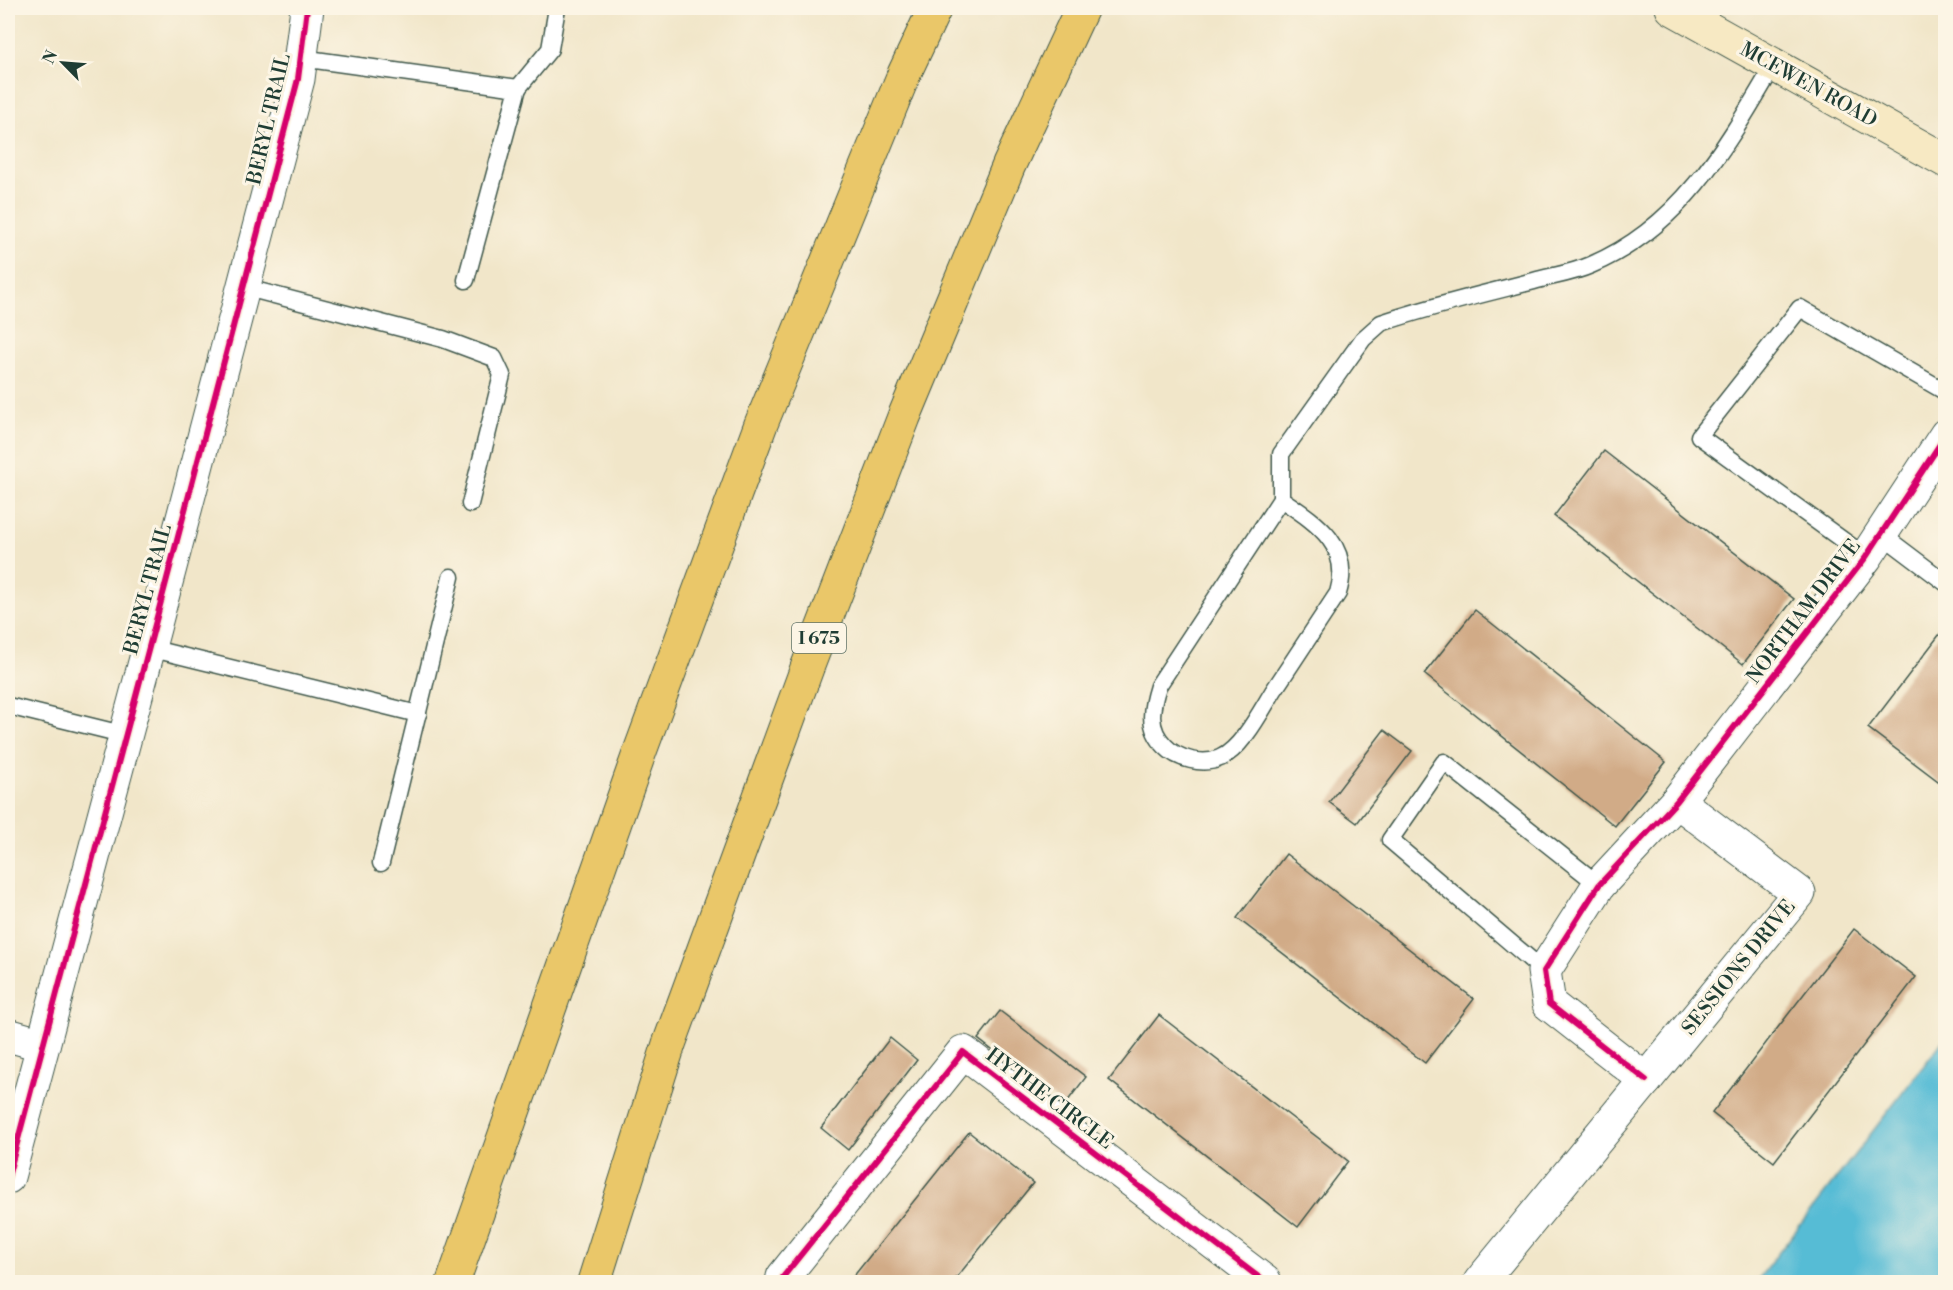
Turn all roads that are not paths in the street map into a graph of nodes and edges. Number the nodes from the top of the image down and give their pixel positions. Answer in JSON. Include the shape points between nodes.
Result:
{"nodes":[{"id":1,"x":307,"y":8,"type":"edge"},
{"id":2,"x":557,"y":8,"type":"edge"},
{"id":3,"x":935,"y":8,"type":"edge"},
{"id":4,"x":1082,"y":8,"type":"edge"},
{"id":5,"x":1672,"y":8,"type":"edge"},
{"id":6,"x":301,"y":58,"type":"junction"},
{"id":7,"x":1774,"y":65,"type":"junction"},
{"id":8,"x":518,"y":88,"type":"junction"},
{"id":9,"x":1946,"y":161,"type":"edge"},
{"id":10,"x":466,"y":280,"type":"dead end"},
{"id":11,"x":243,"y":287,"type":"junction"},
{"id":12,"x":1946,"y":392,"type":"edge"},
{"id":13,"x":1946,"y":435,"type":"edge"},
{"id":14,"x":1281,"y":499,"type":"junction"},
{"id":15,"x":470,"y":504,"type":"dead end"},
{"id":16,"x":1874,"y":546,"type":"junction"},
{"id":17,"x":451,"y":578,"type":"dead end"},
{"id":18,"x":1946,"y":583,"type":"edge"},
{"id":19,"x":149,"y":648,"type":"junction"},
{"id":20,"x":8,"y":706,"type":"edge"},
{"id":21,"x":418,"y":714,"type":"junction"},
{"id":22,"x":126,"y":735,"type":"junction"},
{"id":23,"x":1677,"y":801,"type":"junction"},
{"id":24,"x":381,"y":863,"type":"dead end"},
{"id":25,"x":1599,"y":885,"type":"junction"},
{"id":26,"x":1544,"y":971,"type":"junction"},
{"id":27,"x":8,"y":1035,"type":"edge"},
{"id":28,"x":43,"y":1045,"type":"junction"},
{"id":29,"x":1646,"y":1080,"type":"junction"},
{"id":30,"x":8,"y":1177,"type":"edge"},
{"id":31,"x":453,"y":1282,"type":"edge"},
{"id":32,"x":594,"y":1282,"type":"edge"},
{"id":33,"x":782,"y":1282,"type":"edge"},
{"id":34,"x":1264,"y":1282,"type":"edge"},
{"id":35,"x":1480,"y":1282,"type":"edge"}],
"edges":[{"from":1,"to":6,"type":"street","name":"BERYL TRAIL"},
{"from":2,"to":8,"type":"lane","via":[[550,49]]},
{"from":3,"to":31,"type":"highway","via":[[904,74],[761,424],[639,754]]},
{"from":4,"to":32,"type":"highway","number":"I 675","via":[[1009,165],[908,406],[807,668],[669,1044]]},
{"from":5,"to":7,"type":"street","name":"MCEWEN ROAD"},
{"from":6,"to":8,"type":"lane"},
{"from":6,"to":11,"type":"street","name":"BERYL TRAIL"},
{"from":7,"to":9,"type":"street","name":"MCEWEN ROAD"},
{"from":7,"to":14,"type":"lane","via":[[1706,175],[1655,226],[1629,244],[1590,266],[1380,323],[1363,339],[1281,454]]},
{"from":8,"to":10,"type":"lane"},
{"from":11,"to":15,"type":"lane","via":[[443,339],[494,358],[502,375]]},
{"from":11,"to":19,"type":"street","name":"BERYL TRAIL"},
{"from":12,"to":16,"type":"lane","via":[[1800,308],[1699,436]]},
{"from":13,"to":16,"type":"street","name":"NORTHAM DRIVE"},
{"from":14,"to":14,"type":"lane","via":[[1158,686],[1151,722],[1157,738],[1170,751],[1187,759],[1220,758],[1242,739],[1342,582],[1331,541],[1319,525]]},
{"from":16,"to":18,"type":"lane"},
{"from":16,"to":23,"type":"street","name":"NORTHAM DRIVE"},
{"from":17,"to":21,"type":"lane"},
{"from":19,"to":21,"type":"lane"},
{"from":19,"to":22,"type":"street","name":"BERYL TRAIL"},
{"from":20,"to":22,"type":"lane"},
{"from":21,"to":24,"type":"lane"},
{"from":22,"to":28,"type":"street","name":"BERYL TRAIL"},
{"from":23,"to":25,"type":"street"},
{"from":23,"to":29,"type":"street","name":"SESSIONS DRIVE","via":[[1799,894]]},
{"from":25,"to":26,"type":"street"},
{"from":25,"to":26,"type":"lane","via":[[1444,762],[1390,840]]},
{"from":26,"to":29,"type":"street","via":[[1549,1004]]},
{"from":27,"to":28,"type":"street"},
{"from":28,"to":30,"type":"street","name":"BERYL TRAIL"},
{"from":29,"to":35,"type":"street","name":"SESSIONS DRIVE"},
{"from":33,"to":34,"type":"street","name":"HYTHE CIRCLE","via":[[963,1052]]}]}
